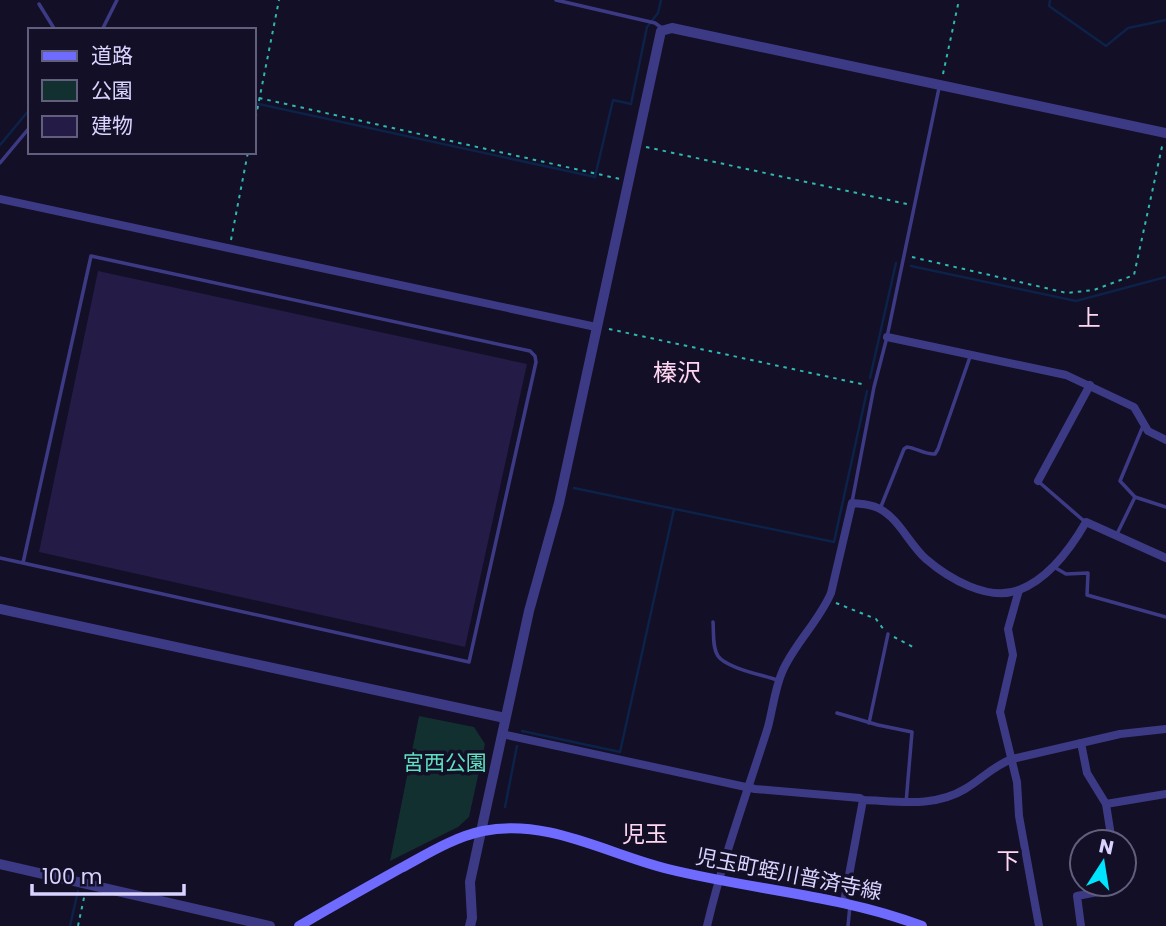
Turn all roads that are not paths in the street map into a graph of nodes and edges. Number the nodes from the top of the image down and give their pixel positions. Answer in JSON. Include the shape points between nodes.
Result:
{"nodes":[{"id":1,"x":117,"y":0,"type":"edge"},
{"id":2,"x":556,"y":0,"type":"edge"},
{"id":3,"x":568,"y":1,"type":"edge"},
{"id":4,"x":39,"y":4,"type":"dead end"},
{"id":5,"x":54,"y":28,"type":"edge"},
{"id":6,"x":103,"y":28,"type":"edge"},
{"id":7,"x":663,"y":29,"type":"junction"},
{"id":8,"x":940,"y":86,"type":"junction"},
{"id":9,"x":28,"y":129,"type":"edge"},
{"id":10,"x":1165,"y":133,"type":"edge"},
{"id":11,"x":0,"y":163,"type":"edge"},
{"id":12,"x":0,"y":199,"type":"edge"},
{"id":13,"x":596,"y":327,"type":"junction"},
{"id":14,"x":887,"y":337,"type":"junction"},
{"id":15,"x":971,"y":355,"type":"junction"},
{"id":16,"x":1090,"y":385,"type":"junction"},
{"id":17,"x":1144,"y":424,"type":"junction"},
{"id":18,"x":1166,"y":440,"type":"edge"},
{"id":19,"x":1038,"y":481,"type":"joint"},
{"id":20,"x":1135,"y":498,"type":"junction"},
{"id":21,"x":852,"y":503,"type":"junction"},
{"id":22,"x":1166,"y":507,"type":"edge"},
{"id":23,"x":880,"y":509,"type":"junction"},
{"id":24,"x":1086,"y":522,"type":"junction"},
{"id":25,"x":1116,"y":536,"type":"junction"},
{"id":26,"x":0,"y":558,"type":"edge"},
{"id":27,"x":1166,"y":558,"type":"edge"},
{"id":28,"x":23,"y":563,"type":"junction"},
{"id":29,"x":1052,"y":566,"type":"junction"},
{"id":30,"x":1020,"y":590,"type":"junction"},
{"id":31,"x":0,"y":609,"type":"edge"},
{"id":32,"x":1166,"y":617,"type":"edge"},
{"id":33,"x":713,"y":622,"type":"dead end"},
{"id":34,"x":888,"y":634,"type":"road end"},
{"id":35,"x":779,"y":680,"type":"junction"},
{"id":36,"x":836,"y":713,"type":"dead end"},
{"id":37,"x":506,"y":718,"type":"junction"},
{"id":38,"x":869,"y":723,"type":"junction"},
{"id":39,"x":1166,"y":729,"type":"edge"},
{"id":40,"x":502,"y":734,"type":"junction"},
{"id":41,"x":1081,"y":743,"type":"junction"},
{"id":42,"x":1012,"y":759,"type":"junction"},
{"id":43,"x":747,"y":787,"type":"junction"},
{"id":44,"x":1166,"y":794,"type":"edge"},
{"id":45,"x":863,"y":800,"type":"junction"},
{"id":46,"x":906,"y":803,"type":"junction"},
{"id":47,"x":1106,"y":804,"type":"junction"},
{"id":48,"x":1110,"y":828,"type":"edge"},
{"id":49,"x":482,"y":831,"type":"junction"},
{"id":50,"x":0,"y":864,"type":"edge"},
{"id":51,"x":719,"y":880,"type":"junction"},
{"id":52,"x":1077,"y":898,"type":"edge"},
{"id":53,"x":847,"y":903,"type":"junction"},
{"id":54,"x":270,"y":926,"type":"edge"},
{"id":55,"x":299,"y":926,"type":"edge"},
{"id":56,"x":470,"y":926,"type":"edge"},
{"id":57,"x":707,"y":926,"type":"edge"},
{"id":58,"x":848,"y":926,"type":"edge"},
{"id":59,"x":922,"y":926,"type":"edge"},
{"id":60,"x":1039,"y":926,"type":"edge"},
{"id":61,"x":1081,"y":926,"type":"edge"}],
"edges":[{"from":1,"to":6,"type":"lane"},
{"from":2,"to":3,"type":"lane"},
{"from":3,"to":7,"type":"lane"},
{"from":4,"to":5,"type":"lane"},
{"from":7,"to":8,"type":"street"},
{"from":7,"to":13,"type":"street"},
{"from":8,"to":10,"type":"street"},
{"from":8,"to":14,"type":"lane"},
{"from":9,"to":11,"type":"lane"},
{"from":12,"to":13,"type":"street"},
{"from":13,"to":37,"type":"street"},
{"from":14,"to":15,"type":"street"},
{"from":14,"to":21,"type":"lane"},
{"from":15,"to":16,"type":"street","via":[[1042,369]]},
{"from":15,"to":23,"type":"lane","via":[[938,449],[935,454],[904,449]]},
{"from":16,"to":17,"type":"street","via":[[1134,407]]},
{"from":16,"to":19,"type":"street"},
{"from":17,"to":18,"type":"street","via":[[1150,434]]},
{"from":17,"to":20,"type":"lane","via":[[1120,481]]},
{"from":19,"to":24,"type":"lane"},
{"from":20,"to":22,"type":"lane"},
{"from":20,"to":25,"type":"lane"},
{"from":21,"to":23,"type":"street"},
{"from":21,"to":35,"type":"street","via":[[828,600]]},
{"from":23,"to":30,"type":"street","via":[[942,572],[985,592]]},
{"from":24,"to":25,"type":"street"},
{"from":24,"to":29,"type":"street","via":[[1069,551]]},
{"from":25,"to":27,"type":"street"},
{"from":26,"to":28,"type":"lane"},
{"from":28,"to":28,"type":"lane","via":[[91,256],[530,351],[535,356],[469,662]]},
{"from":29,"to":30,"type":"street"},
{"from":29,"to":32,"type":"lane","via":[[1066,574],[1088,573],[1087,595]]},
{"from":30,"to":42,"type":"street","via":[[1008,629],[1013,656],[1000,712]]},
{"from":31,"to":37,"type":"street"},
{"from":33,"to":35,"type":"lane","via":[[719,658]]},
{"from":34,"to":38,"type":"lane"},
{"from":35,"to":43,"type":"street"},
{"from":36,"to":38,"type":"lane"},
{"from":37,"to":40,"type":"street"},
{"from":38,"to":46,"type":"lane","via":[[912,732]]},
{"from":39,"to":41,"type":"street"},
{"from":40,"to":43,"type":"street"},
{"from":40,"to":49,"type":"street"},
{"from":41,"to":42,"type":"street"},
{"from":41,"to":47,"type":"street","via":[[1087,773]]},
{"from":42,"to":46,"type":"street","via":[[958,793]]},
{"from":42,"to":60,"type":"street"},
{"from":43,"to":45,"type":"street"},
{"from":43,"to":51,"type":"street"},
{"from":44,"to":47,"type":"street"},
{"from":45,"to":46,"type":"street"},
{"from":45,"to":53,"type":"street"},
{"from":47,"to":48,"type":"street"},
{"from":49,"to":51,"type":"main road","name":"児玉町蛭川普済寺線","via":[[519,827],[548,831]]},
{"from":49,"to":55,"type":"main road","name":"児玉町蛭川普済寺線","via":[[439,847]]},
{"from":49,"to":56,"type":"street","via":[[470,882]]},
{"from":50,"to":54,"type":"street"},
{"from":51,"to":53,"type":"main road","name":"児玉町蛭川普済寺線"},
{"from":51,"to":57,"type":"street"},
{"from":52,"to":61,"type":"street"},
{"from":53,"to":58,"type":"lane"},
{"from":53,"to":59,"type":"main road","name":"児玉町蛭川普済寺線"}]}
